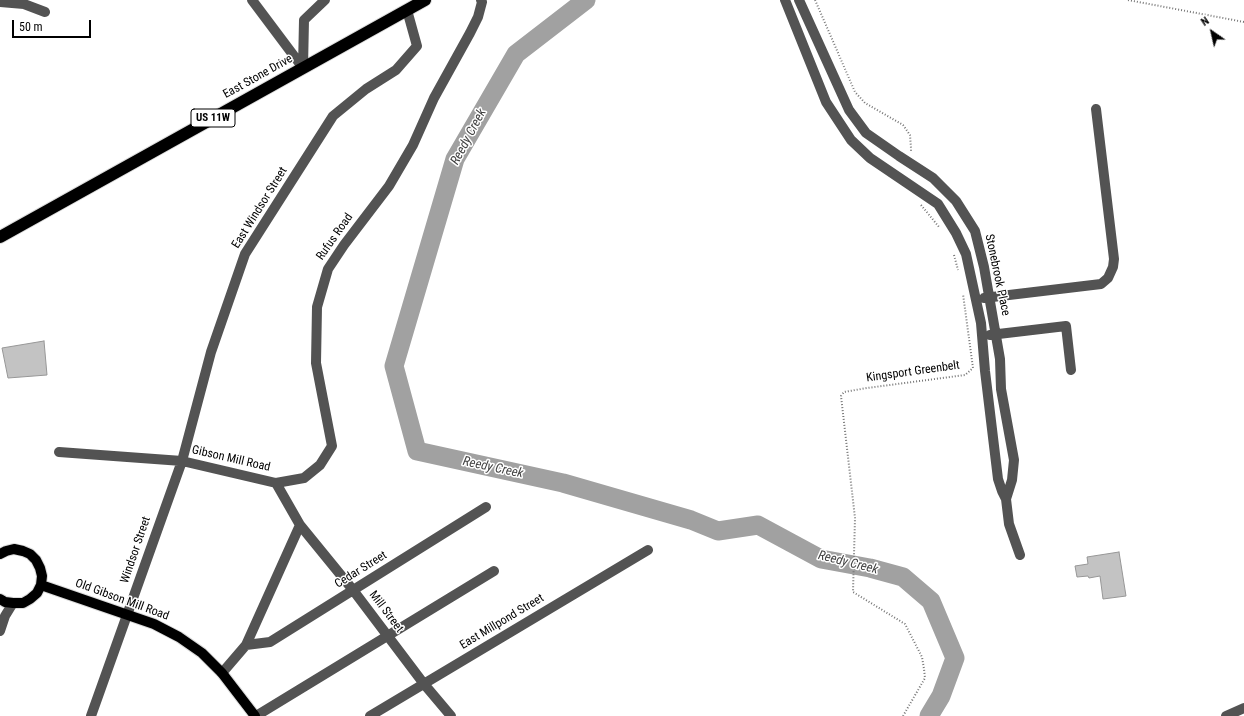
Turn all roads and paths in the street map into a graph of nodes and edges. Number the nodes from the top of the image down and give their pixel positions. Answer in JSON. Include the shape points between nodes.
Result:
{"nodes":[{"id":1,"x":252,"y":0,"type":"edge"},
{"id":2,"x":324,"y":0,"type":"edge"},
{"id":3,"x":425,"y":0,"type":"edge"},
{"id":4,"x":481,"y":0,"type":"edge"},
{"id":5,"x":785,"y":0,"type":"edge"},
{"id":6,"x":799,"y":0,"type":"edge"},
{"id":7,"x":814,"y":0,"type":"edge"},
{"id":8,"x":1128,"y":0,"type":"edge"},
{"id":9,"x":0,"y":2,"type":"edge"},
{"id":10,"x":407,"y":10,"type":"junction"},
{"id":11,"x":45,"y":12,"type":"dead end"},
{"id":12,"x":1244,"y":22,"type":"edge"},
{"id":13,"x":303,"y":68,"type":"junction"},
{"id":14,"x":1096,"y":109,"type":"dead end"},
{"id":15,"x":908,"y":162,"type":"junction"},
{"id":16,"x":920,"y":204,"type":"dead end"},
{"id":17,"x":940,"y":228,"type":"dead end"},
{"id":18,"x":0,"y":237,"type":"edge"},
{"id":19,"x":952,"y":249,"type":"dead end"},
{"id":20,"x":958,"y":272,"type":"dead end"},
{"id":21,"x":962,"y":287,"type":"dead end"},
{"id":22,"x":989,"y":298,"type":"junction"},
{"id":23,"x":976,"y":299,"type":"junction"},
{"id":24,"x":996,"y":334,"type":"junction"},
{"id":25,"x":982,"y":336,"type":"junction"},
{"id":26,"x":1071,"y":370,"type":"dead end"},
{"id":27,"x":59,"y":452,"type":"dead end"},
{"id":28,"x":182,"y":460,"type":"junction"},
{"id":29,"x":276,"y":483,"type":"junction"},
{"id":30,"x":1006,"y":499,"type":"junction"},
{"id":31,"x":486,"y":508,"type":"dead end"},
{"id":32,"x":300,"y":525,"type":"junction"},
{"id":33,"x":648,"y":550,"type":"dead end"},
{"id":34,"x":0,"y":554,"type":"edge"},
{"id":35,"x":1020,"y":555,"type":"dead end"},
{"id":36,"x":494,"y":571,"type":"dead end"},
{"id":37,"x":41,"y":585,"type":"junction"},
{"id":38,"x":353,"y":590,"type":"junction"},
{"id":39,"x":0,"y":599,"type":"edge"},
{"id":40,"x":13,"y":603,"type":"junction"},
{"id":41,"x":128,"y":615,"type":"junction"},
{"id":42,"x":0,"y":631,"type":"edge"},
{"id":43,"x":387,"y":636,"type":"junction"},
{"id":44,"x":246,"y":645,"type":"junction"},
{"id":45,"x":222,"y":674,"type":"junction"},
{"id":46,"x":424,"y":684,"type":"junction"},
{"id":47,"x":1244,"y":708,"type":"edge"},
{"id":48,"x":91,"y":716,"type":"edge"},
{"id":49,"x":256,"y":716,"type":"edge"},
{"id":50,"x":370,"y":716,"type":"edge"},
{"id":51,"x":451,"y":716,"type":"edge"},
{"id":52,"x":903,"y":716,"type":"edge"},
{"id":53,"x":1226,"y":716,"type":"edge"}],
"edges":[{"from":1,"to":13,"type":"street"},
{"from":2,"to":13,"type":"street","via":[[304,20]]},
{"from":3,"to":10,"type":"highway","name":"East Stone Drive","number":"US 11W"},
{"from":4,"to":29,"type":"street","name":"Rufus Road","via":[[478,17],[434,98],[413,145],[389,186],[328,269],[317,307],[316,363],[332,446],[320,465],[304,478]]},
{"from":5,"to":23,"type":"street","name":"Stonebrook Place","via":[[826,102],[851,140],[870,158],[938,204],[966,254]]},
{"from":6,"to":15,"type":"street","name":"Stonebrook Place","via":[[849,110],[866,133]]},
{"from":7,"to":15,"type":"path","via":[[855,92],[865,103],[903,125],[910,135]]},
{"from":8,"to":12,"type":"path"},
{"from":9,"to":11,"type":"street","via":[[24,4]]},
{"from":10,"to":13,"type":"highway","name":"East Stone Drive","number":"US 11W"},
{"from":10,"to":28,"type":"street","name":"East Windsor Street","via":[[417,46],[396,70],[366,89],[333,116],[245,254],[211,352]]},
{"from":13,"to":18,"type":"highway","name":"East Stone Drive","number":"US 11W"},
{"from":14,"to":22,"type":"street","via":[[1114,259],[1108,278],[1101,284]]},
{"from":15,"to":22,"type":"street","name":"Stonebrook Place","via":[[933,178],[956,201],[975,232]]},
{"from":16,"to":17,"type":"path"},
{"from":19,"to":20,"type":"path"},
{"from":21,"to":52,"type":"path","name":"Kingsport Greenbelt","via":[[973,368],[965,375],[867,388],[844,392],[841,396],[855,518],[853,592],[905,624],[922,657],[925,678]]},
{"from":22,"to":23,"type":"street"},
{"from":22,"to":24,"type":"street","name":"Stonebrook Place"},
{"from":23,"to":25,"type":"street","name":"Stonebrook Place"},
{"from":24,"to":25,"type":"street"},
{"from":24,"to":26,"type":"street","via":[[1066,326]]},
{"from":24,"to":30,"type":"street","name":"Stonebrook Place","via":[[1001,389],[1014,460],[1012,480]]},
{"from":25,"to":30,"type":"street","name":"Stonebrook Place","via":[[998,479]]},
{"from":27,"to":28,"type":"street","name":"Gibson Mill Road"},
{"from":28,"to":29,"type":"street","name":"Gibson Mill Road"},
{"from":28,"to":41,"type":"street","name":"Windsor Street"},
{"from":29,"to":32,"type":"street","name":"Gibson Mill Road"},
{"from":30,"to":35,"type":"street","name":"Stonebrook Place","via":[[1009,524]]},
{"from":31,"to":38,"type":"street","name":"Cedar Street"},
{"from":32,"to":38,"type":"street","name":"Mill Street"},
{"from":32,"to":44,"type":"street"},
{"from":33,"to":46,"type":"street","name":"East Millpond Street"},
{"from":34,"to":37,"type":"main road","via":[[14,549],[30,554],[40,568]]},
{"from":36,"to":43,"type":"street"},
{"from":37,"to":40,"type":"main road","via":[[30,599],[23,603]]},
{"from":37,"to":41,"type":"main road","name":"Old Gibson Mill Road"},
{"from":38,"to":43,"type":"street","name":"Mill Street"},
{"from":38,"to":44,"type":"street","name":"Cedar Street","via":[[270,642]]},
{"from":39,"to":40,"type":"main road"},
{"from":40,"to":42,"type":"street"},
{"from":41,"to":45,"type":"main road","name":"Old Gibson Mill Road","via":[[154,624],[179,637],[202,654]]},
{"from":41,"to":48,"type":"street","name":"Windsor Street"},
{"from":43,"to":46,"type":"street","name":"Mill Street"},
{"from":43,"to":49,"type":"street"},
{"from":44,"to":45,"type":"street"},
{"from":45,"to":49,"type":"main road","name":"Old Gibson Mill Road"},
{"from":46,"to":50,"type":"street","name":"East Millpond Street"},
{"from":46,"to":51,"type":"street","name":"Mill Street"},
{"from":47,"to":53,"type":"street"}]}
